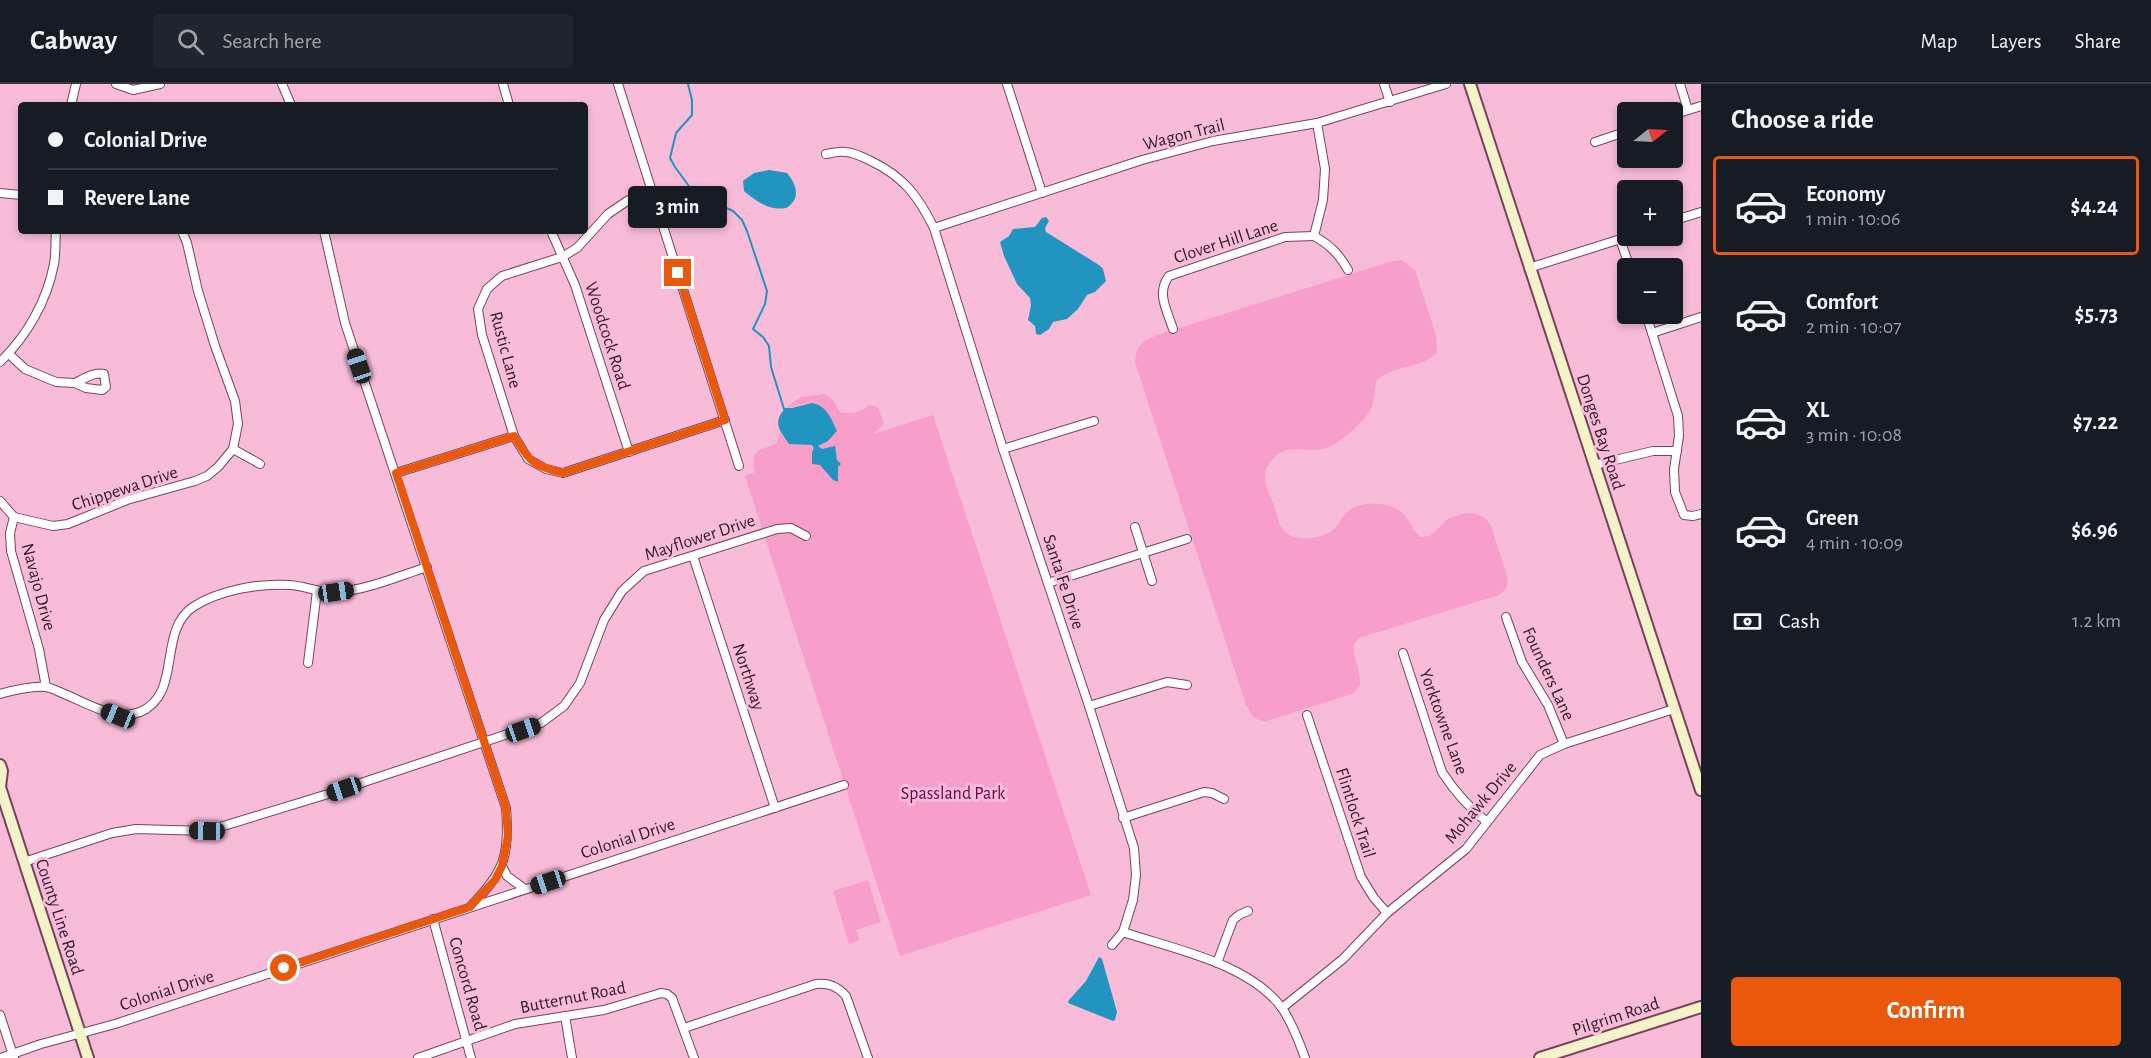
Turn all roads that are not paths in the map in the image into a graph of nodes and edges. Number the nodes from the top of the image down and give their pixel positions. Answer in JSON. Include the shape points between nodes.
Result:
{"nodes":[{"id":1,"x":76,"y":84,"type":"edge"},
{"id":2,"x":116,"y":84,"type":"edge"},
{"id":3,"x":160,"y":84,"type":"edge"},
{"id":4,"x":282,"y":84,"type":"edge"},
{"id":5,"x":503,"y":84,"type":"edge"},
{"id":6,"x":618,"y":84,"type":"edge"},
{"id":7,"x":1008,"y":84,"type":"edge"},
{"id":8,"x":1384,"y":84,"type":"edge"},
{"id":9,"x":1446,"y":84,"type":"edge"},
{"id":10,"x":1470,"y":84,"type":"edge"},
{"id":11,"x":1680,"y":84,"type":"edge"},
{"id":12,"x":72,"y":102,"type":"edge"},
{"id":13,"x":290,"y":102,"type":"edge"},
{"id":14,"x":509,"y":102,"type":"edge"},
{"id":15,"x":1390,"y":102,"type":"junction"},
{"id":16,"x":1701,"y":106,"type":"edge"},
{"id":17,"x":1688,"y":110,"type":"junction"},
{"id":18,"x":1683,"y":112,"type":"edge"},
{"id":19,"x":1317,"y":123,"type":"junction"},
{"id":20,"x":1617,"y":135,"type":"edge"},
{"id":21,"x":1595,"y":142,"type":"dead end"},
{"id":22,"x":826,"y":154,"type":"dead end"},
{"id":23,"x":651,"y":189,"type":"junction"},
{"id":24,"x":0,"y":193,"type":"edge"},
{"id":25,"x":1042,"y":193,"type":"junction"},
{"id":26,"x":18,"y":195,"type":"edge"},
{"id":27,"x":1701,"y":212,"type":"edge"},
{"id":28,"x":1683,"y":218,"type":"edge"},
{"id":29,"x":934,"y":228,"type":"junction"},
{"id":30,"x":56,"y":234,"type":"edge"},
{"id":31,"x":183,"y":234,"type":"edge"},
{"id":32,"x":325,"y":234,"type":"edge"},
{"id":33,"x":552,"y":234,"type":"edge"},
{"id":34,"x":1314,"y":236,"type":"junction"},
{"id":35,"x":1617,"y":240,"type":"edge"},
{"id":36,"x":562,"y":257,"type":"junction"},
{"id":37,"x":1529,"y":268,"type":"junction"},
{"id":38,"x":1348,"y":270,"type":"dead end"},
{"id":39,"x":1701,"y":317,"type":"edge"},
{"id":40,"x":1649,"y":324,"type":"edge"},
{"id":41,"x":1173,"y":329,"type":"dead end"},
{"id":42,"x":1652,"y":333,"type":"junction"},
{"id":43,"x":9,"y":354,"type":"junction"},
{"id":44,"x":0,"y":362,"type":"edge"},
{"id":45,"x":75,"y":383,"type":"dead end"},
{"id":46,"x":725,"y":420,"type":"junction"},
{"id":47,"x":1094,"y":421,"type":"dead end"},
{"id":48,"x":514,"y":436,"type":"junction"},
{"id":49,"x":1003,"y":448,"type":"junction"},
{"id":50,"x":233,"y":449,"type":"junction"},
{"id":51,"x":1677,"y":451,"type":"junction"},
{"id":52,"x":629,"y":452,"type":"junction"},
{"id":53,"x":260,"y":464,"type":"dead end"},
{"id":54,"x":1594,"y":465,"type":"junction"},
{"id":55,"x":739,"y":466,"type":"dead end"},
{"id":56,"x":396,"y":473,"type":"junction"},
{"id":57,"x":0,"y":501,"type":"edge"},
{"id":58,"x":1701,"y":514,"type":"edge"},
{"id":59,"x":14,"y":517,"type":"junction"},
{"id":60,"x":1135,"y":527,"type":"dead end"},
{"id":61,"x":806,"y":536,"type":"dead end"},
{"id":62,"x":1187,"y":539,"type":"dead end"},
{"id":63,"x":1143,"y":553,"type":"junction"},
{"id":64,"x":693,"y":556,"type":"junction"},
{"id":65,"x":427,"y":567,"type":"junction"},
{"id":66,"x":1152,"y":581,"type":"dead end"},
{"id":67,"x":1048,"y":583,"type":"junction"},
{"id":68,"x":317,"y":591,"type":"junction"},
{"id":69,"x":1506,"y":616,"type":"dead end"},
{"id":70,"x":1403,"y":653,"type":"dead end"},
{"id":71,"x":308,"y":663,"type":"dead end"},
{"id":72,"x":1187,"y":685,"type":"dead end"},
{"id":73,"x":46,"y":687,"type":"junction"},
{"id":74,"x":0,"y":694,"type":"edge"},
{"id":75,"x":1089,"y":706,"type":"junction"},
{"id":76,"x":1674,"y":709,"type":"junction"},
{"id":77,"x":1307,"y":716,"type":"dead end"},
{"id":78,"x":485,"y":742,"type":"junction"},
{"id":79,"x":1564,"y":744,"type":"junction"},
{"id":80,"x":0,"y":765,"type":"edge"},
{"id":81,"x":844,"y":784,"type":"dead end"},
{"id":82,"x":0,"y":787,"type":"edge"},
{"id":83,"x":1701,"y":790,"type":"edge"},
{"id":84,"x":1224,"y":799,"type":"dead end"},
{"id":85,"x":775,"y":808,"type":"junction"},
{"id":86,"x":1123,"y":818,"type":"junction"},
{"id":87,"x":1487,"y":822,"type":"junction"},
{"id":88,"x":24,"y":862,"type":"junction"},
{"id":89,"x":502,"y":866,"type":"junction"},
{"id":90,"x":525,"y":889,"type":"junction"},
{"id":91,"x":470,"y":907,"type":"junction"},
{"id":92,"x":1248,"y":910,"type":"dead end"},
{"id":93,"x":1388,"y":913,"type":"junction"},
{"id":94,"x":433,"y":919,"type":"junction"},
{"id":95,"x":1123,"y":932,"type":"junction"},
{"id":96,"x":1112,"y":945,"type":"dead end"},
{"id":97,"x":1217,"y":963,"type":"junction"},
{"id":98,"x":1701,"y":1007,"type":"edge"},
{"id":99,"x":1282,"y":1008,"type":"junction"},
{"id":100,"x":0,"y":1015,"type":"edge"},
{"id":101,"x":565,"y":1016,"type":"junction"},
{"id":102,"x":684,"y":1028,"type":"junction"},
{"id":103,"x":80,"y":1033,"type":"junction"},
{"id":104,"x":468,"y":1042,"type":"junction"},
{"id":105,"x":13,"y":1056,"type":"edge"},
{"id":106,"x":1,"y":1058,"type":"edge"},
{"id":107,"x":88,"y":1058,"type":"edge"},
{"id":108,"x":418,"y":1058,"type":"edge"},
{"id":109,"x":471,"y":1058,"type":"edge"},
{"id":110,"x":572,"y":1058,"type":"edge"},
{"id":111,"x":694,"y":1058,"type":"edge"},
{"id":112,"x":868,"y":1058,"type":"edge"},
{"id":113,"x":1305,"y":1058,"type":"edge"},
{"id":114,"x":1540,"y":1058,"type":"edge"}],
"edges":[{"from":1,"to":12,"type":"street"},
{"from":2,"to":3,"type":"street","via":[[133,90]]},
{"from":4,"to":13,"type":"street"},
{"from":5,"to":14,"type":"street"},
{"from":6,"to":23,"type":"street"},
{"from":7,"to":25,"type":"street"},
{"from":8,"to":15,"type":"street"},
{"from":9,"to":15,"type":"street","name":"Wagon Trail"},
{"from":10,"to":37,"type":"street","name":"Donges Bay Road"},
{"from":11,"to":17,"type":"street"},
{"from":15,"to":19,"type":"street","name":"Wagon Trail"},
{"from":16,"to":17,"type":"street"},
{"from":17,"to":18,"type":"street"},
{"from":19,"to":25,"type":"street","name":"Wagon Trail","via":[[1214,141]]},
{"from":19,"to":34,"type":"street","via":[[1325,169],[1323,200]]},
{"from":20,"to":21,"type":"street"},
{"from":22,"to":29,"type":"street","name":"Santa Fe Drive","via":[[845,152],[889,170],[909,187]]},
{"from":23,"to":36,"type":"street","name":"Rustic Lane","via":[[608,214],[577,248]]},
{"from":23,"to":46,"type":"street"},
{"from":24,"to":26,"type":"street"},
{"from":25,"to":29,"type":"street","name":"Wagon Trail"},
{"from":27,"to":28,"type":"street"},
{"from":29,"to":49,"type":"street","name":"Santa Fe Drive"},
{"from":30,"to":43,"type":"street","via":[[54,263],[45,294],[33,322]]},
{"from":31,"to":50,"type":"street","via":[[208,324],[237,407]]},
{"from":32,"to":56,"type":"street","via":[[345,323]]},
{"from":33,"to":36,"type":"street","name":"Woodcock Road"},
{"from":34,"to":38,"type":"street","via":[[1330,245]]},
{"from":34,"to":41,"type":"street","name":"Clover Hill Lane","via":[[1285,237],[1169,276],[1161,294]]},
{"from":35,"to":37,"type":"street"},
{"from":36,"to":48,"type":"street","name":"Rustic Lane","via":[[502,276],[487,289],[478,309],[482,335]]},
{"from":36,"to":52,"type":"street","name":"Woodcock Road","via":[[575,285]]},
{"from":37,"to":54,"type":"street","name":"Donges Bay Road"},
{"from":39,"to":42,"type":"street"},
{"from":40,"to":42,"type":"street"},
{"from":42,"to":51,"type":"street","via":[[1678,416]]},
{"from":43,"to":44,"type":"street"},
{"from":43,"to":45,"type":"street","via":[[25,369],[56,382]]},
{"from":46,"to":52,"type":"street"},
{"from":46,"to":55,"type":"street"},
{"from":47,"to":49,"type":"street"},
{"from":48,"to":52,"type":"street","via":[[528,459],[563,473]]},
{"from":48,"to":56,"type":"street"},
{"from":49,"to":67,"type":"street","name":"Santa Fe Drive"},
{"from":50,"to":53,"type":"street"},
{"from":50,"to":59,"type":"street","name":"Chippewa Drive","via":[[207,476],[127,500],[68,524],[53,526]]},
{"from":51,"to":54,"type":"street","via":[[1653,451]]},
{"from":51,"to":58,"type":"street","via":[[1675,492],[1684,516]]},
{"from":54,"to":76,"type":"street","name":"Donges Bay Road"},
{"from":56,"to":65,"type":"street"},
{"from":57,"to":59,"type":"street"},
{"from":59,"to":73,"type":"street","name":"Navajo Drive","via":[[11,551]]},
{"from":60,"to":63,"type":"street"},
{"from":61,"to":64,"type":"street","name":"Mayflower Drive","via":[[783,528]]},
{"from":62,"to":63,"type":"street"},
{"from":63,"to":66,"type":"street"},
{"from":63,"to":67,"type":"street"},
{"from":64,"to":78,"type":"street","name":"Mayflower Drive","via":[[644,571],[622,591],[604,620],[580,683],[564,706],[542,723]]},
{"from":64,"to":85,"type":"street","name":"Northway"},
{"from":65,"to":68,"type":"street","via":[[355,590]]},
{"from":65,"to":78,"type":"street"},
{"from":67,"to":75,"type":"street","name":"Santa Fe Drive"},
{"from":68,"to":71,"type":"street"},
{"from":68,"to":73,"type":"street","via":[[291,585],[255,587],[214,596],[191,608],[178,622],[167,677],[156,702],[139,712],[118,716]]},
{"from":69,"to":79,"type":"street","name":"Founders Lane","via":[[1522,662],[1548,705]]},
{"from":70,"to":87,"type":"street","name":"Yorktowne Lane","via":[[1442,772],[1468,807]]},
{"from":72,"to":75,"type":"street","via":[[1167,682]]},
{"from":73,"to":74,"type":"street"},
{"from":75,"to":86,"type":"street","name":"Santa Fe Drive"},
{"from":76,"to":79,"type":"street","name":"Mohawk Drive"},
{"from":76,"to":83,"type":"street","name":"Donges Bay Road"},
{"from":77,"to":93,"type":"street","name":"Flintlock Trail","via":[[1360,878]]},
{"from":78,"to":88,"type":"street","name":"Mayflower Drive","via":[[207,831],[136,829],[111,833]]},
{"from":78,"to":89,"type":"street","via":[[506,808],[508,836]]},
{"from":79,"to":87,"type":"street","name":"Mohawk Drive","via":[[1539,755]]},
{"from":80,"to":82,"type":"street","name":"County Line Road"},
{"from":81,"to":85,"type":"street","name":"Colonial Drive"},
{"from":82,"to":88,"type":"street","name":"County Line Road"},
{"from":84,"to":86,"type":"street","via":[[1204,792]]},
{"from":85,"to":90,"type":"street","name":"Colonial Drive"},
{"from":86,"to":95,"type":"street","name":"Santa Fe Drive","via":[[1134,848],[1136,875]]},
{"from":87,"to":93,"type":"street","name":"Mohawk Drive","via":[[1466,849]]},
{"from":88,"to":103,"type":"street","name":"County Line Road"},
{"from":89,"to":90,"type":"street","via":[[507,876]]},
{"from":89,"to":91,"type":"street","via":[[495,880]]},
{"from":90,"to":91,"type":"street","name":"Colonial Drive"},
{"from":91,"to":94,"type":"street","name":"Colonial Drive"},
{"from":92,"to":97,"type":"street","via":[[1233,920]]},
{"from":93,"to":99,"type":"street","name":"Mohawk Drive","via":[[1343,959]]},
{"from":94,"to":103,"type":"street","name":"Colonial Drive"},
{"from":94,"to":104,"type":"street","name":"Concord Road"},
{"from":95,"to":96,"type":"street","name":"Santa Fe Drive"},
{"from":95,"to":97,"type":"street"},
{"from":97,"to":99,"type":"street","via":[[1255,982]]},
{"from":98,"to":114,"type":"street","name":"Pilgrim Road"},
{"from":99,"to":113,"type":"street"},
{"from":100,"to":105,"type":"street"},
{"from":101,"to":102,"type":"street","name":"Butternut Road","via":[[604,1010],[661,993],[672,998]]},
{"from":101,"to":104,"type":"street","name":"Butternut Road","via":[[515,1024]]},
{"from":101,"to":110,"type":"street"},
{"from":102,"to":111,"type":"street","name":"Butternut Road"},
{"from":102,"to":112,"type":"street","via":[[827,983],[846,996]]},
{"from":103,"to":105,"type":"street"},
{"from":103,"to":107,"type":"street","name":"County Line Road"},
{"from":104,"to":108,"type":"street","name":"Butternut Road"},
{"from":104,"to":109,"type":"street","name":"Concord Road"},
{"from":105,"to":106,"type":"street"}]}
